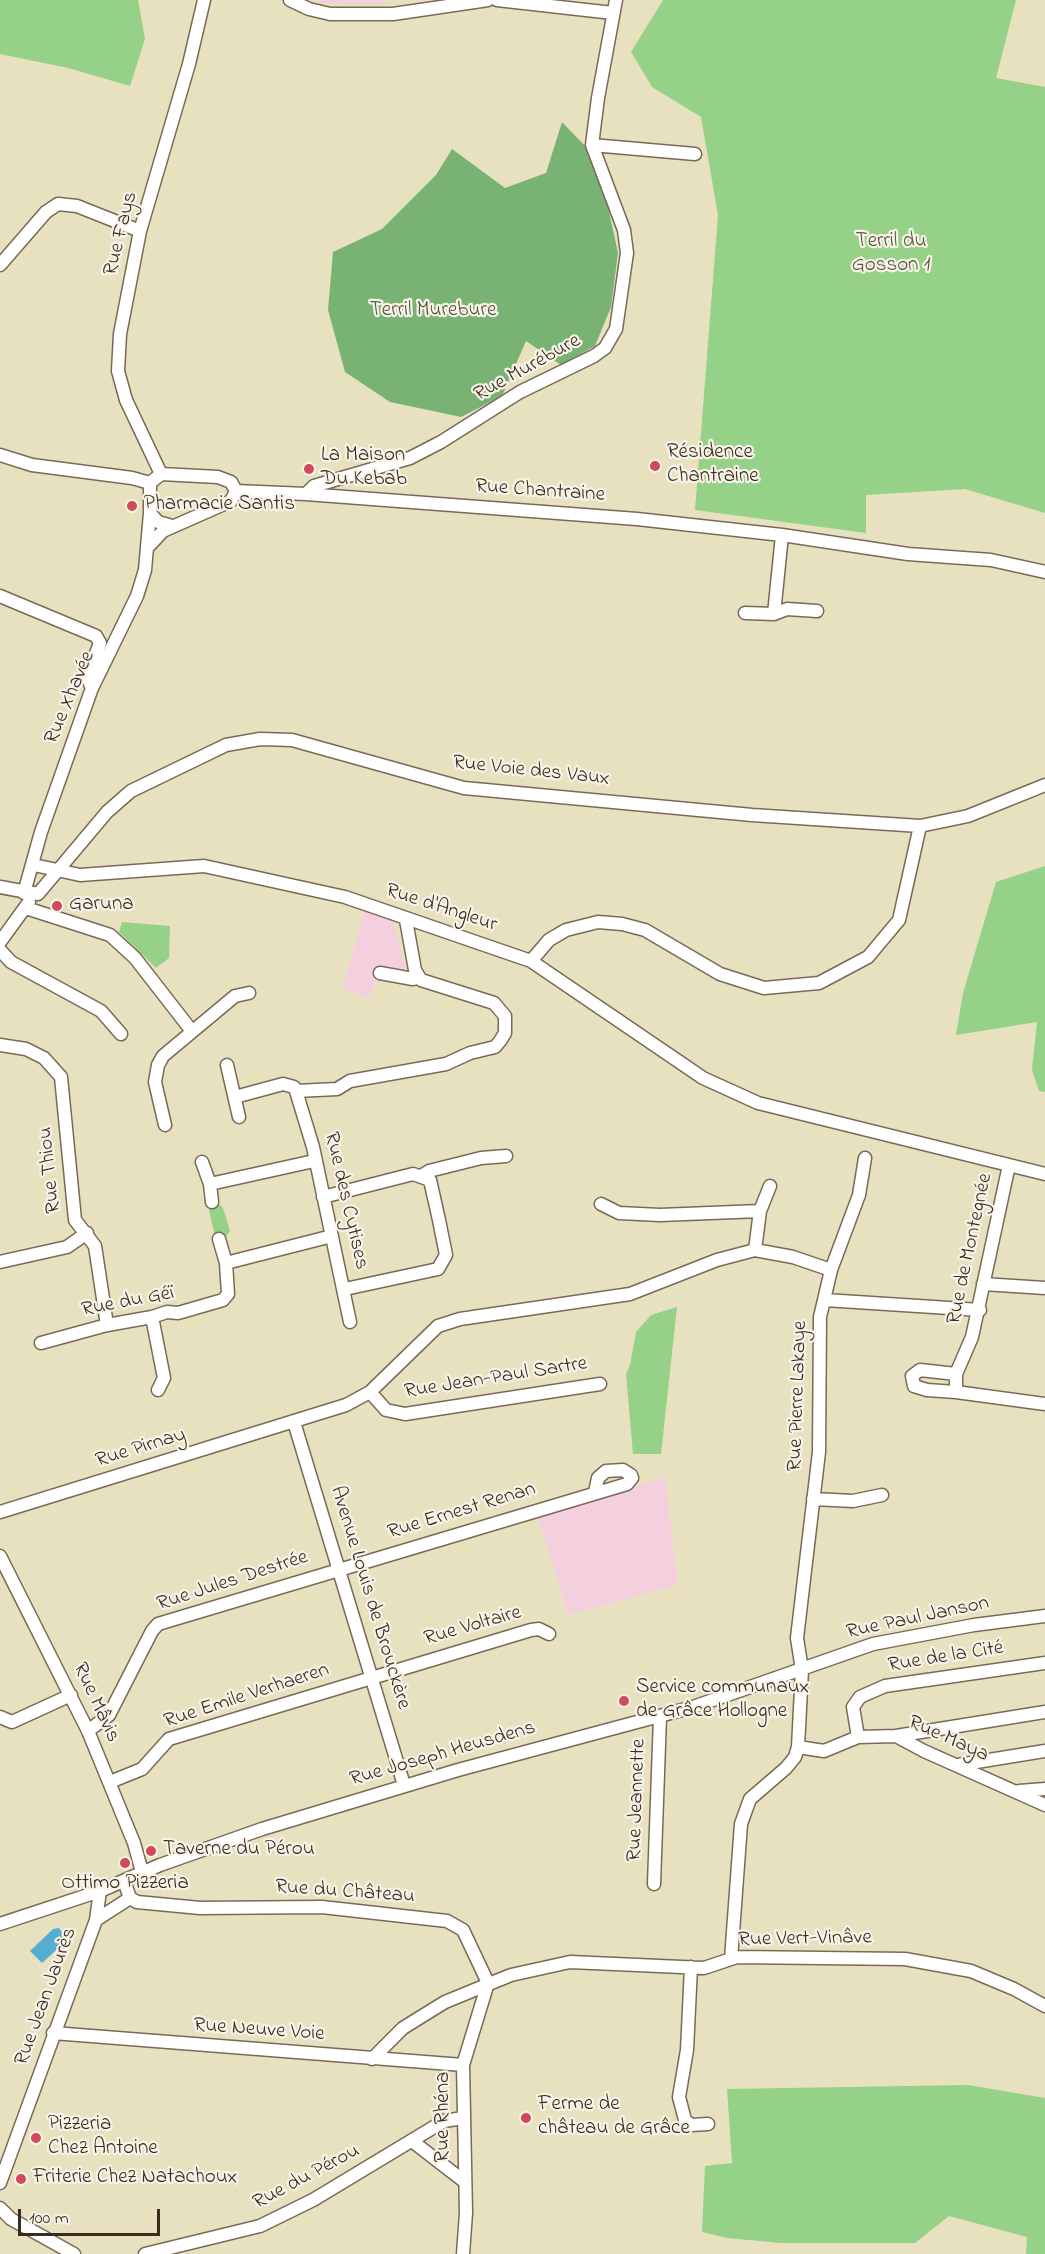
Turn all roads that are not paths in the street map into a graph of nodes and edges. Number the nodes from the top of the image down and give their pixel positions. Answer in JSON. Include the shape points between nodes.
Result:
{"nodes":[{"id":1,"x":204,"y":0,"type":"edge"},
{"id":2,"x":290,"y":0,"type":"edge"},
{"id":3,"x":488,"y":0,"type":"edge"},
{"id":4,"x":497,"y":0,"type":"edge"},
{"id":5,"x":616,"y":0,"type":"edge"},
{"id":6,"x":613,"y":13,"type":"junction"},
{"id":7,"x":592,"y":145,"type":"junction"},
{"id":8,"x":695,"y":154,"type":"dead end"},
{"id":9,"x":140,"y":231,"type":"junction"},
{"id":10,"x":0,"y":265,"type":"edge"},
{"id":11,"x":0,"y":455,"type":"edge"},
{"id":12,"x":161,"y":474,"type":"junction"},
{"id":13,"x":150,"y":483,"type":"junction"},
{"id":14,"x":236,"y":492,"type":"junction"},
{"id":15,"x":301,"y":493,"type":"junction"},
{"id":16,"x":150,"y":513,"type":"junction"},
{"id":17,"x":172,"y":526,"type":"junction"},
{"id":18,"x":782,"y":535,"type":"junction"},
{"id":19,"x":148,"y":547,"type":"junction"},
{"id":20,"x":1045,"y":572,"type":"edge"},
{"id":21,"x":0,"y":596,"type":"edge"},
{"id":22,"x":817,"y":611,"type":"dead end"},
{"id":23,"x":745,"y":614,"type":"dead end"},
{"id":24,"x":774,"y":614,"type":"junction"},
{"id":25,"x":92,"y":688,"type":"junction"},
{"id":26,"x":1045,"y":785,"type":"edge"},
{"id":27,"x":920,"y":826,"type":"junction"},
{"id":28,"x":34,"y":865,"type":"junction"},
{"id":29,"x":56,"y":871,"type":"junction"},
{"id":30,"x":0,"y":887,"type":"edge"},
{"id":31,"x":31,"y":894,"type":"junction"},
{"id":32,"x":26,"y":908,"type":"junction"},
{"id":33,"x":406,"y":920,"type":"junction"},
{"id":34,"x":0,"y":942,"type":"edge"},
{"id":35,"x":0,"y":950,"type":"edge"},
{"id":36,"x":531,"y":961,"type":"junction"},
{"id":37,"x":380,"y":973,"type":"dead end"},
{"id":38,"x":419,"y":977,"type":"junction"},
{"id":39,"x":249,"y":993,"type":"dead end"},
{"id":40,"x":191,"y":1030,"type":"junction"},
{"id":41,"x":121,"y":1034,"type":"dead end"},
{"id":42,"x":0,"y":1045,"type":"edge"},
{"id":43,"x":227,"y":1065,"type":"dead end"},
{"id":44,"x":296,"y":1091,"type":"junction"},
{"id":45,"x":235,"y":1097,"type":"junction"},
{"id":46,"x":239,"y":1117,"type":"dead end"},
{"id":47,"x":165,"y":1125,"type":"dead end"},
{"id":48,"x":506,"y":1156,"type":"dead end"},
{"id":49,"x":865,"y":1158,"type":"dead end"},
{"id":50,"x":314,"y":1161,"type":"junction"},
{"id":51,"x":202,"y":1162,"type":"dead end"},
{"id":52,"x":1009,"y":1165,"type":"junction"},
{"id":53,"x":1045,"y":1174,"type":"edge"},
{"id":54,"x":421,"y":1176,"type":"junction"},
{"id":55,"x":210,"y":1184,"type":"junction"},
{"id":56,"x":770,"y":1186,"type":"dead end"},
{"id":57,"x":323,"y":1197,"type":"junction"},
{"id":58,"x":212,"y":1202,"type":"dead end"},
{"id":59,"x":601,"y":1204,"type":"dead end"},
{"id":60,"x":760,"y":1211,"type":"junction"},
{"id":61,"x":87,"y":1233,"type":"junction"},
{"id":62,"x":332,"y":1236,"type":"junction"},
{"id":63,"x":219,"y":1239,"type":"dead end"},
{"id":64,"x":755,"y":1250,"type":"junction"},
{"id":65,"x":0,"y":1262,"type":"edge"},
{"id":66,"x":226,"y":1263,"type":"junction"},
{"id":67,"x":831,"y":1270,"type":"junction"},
{"id":68,"x":983,"y":1284,"type":"junction"},
{"id":69,"x":1045,"y":1288,"type":"edge"},
{"id":70,"x":345,"y":1289,"type":"junction"},
{"id":71,"x":825,"y":1300,"type":"junction"},
{"id":72,"x":980,"y":1310,"type":"junction"},
{"id":73,"x":152,"y":1317,"type":"junction"},
{"id":74,"x":350,"y":1322,"type":"dead end"},
{"id":75,"x":107,"y":1325,"type":"junction"},
{"id":76,"x":41,"y":1343,"type":"dead end"},
{"id":77,"x":956,"y":1374,"type":"junction"},
{"id":78,"x":600,"y":1384,"type":"dead end"},
{"id":79,"x":158,"y":1390,"type":"dead end"},
{"id":80,"x":370,"y":1392,"type":"junction"},
{"id":81,"x":956,"y":1392,"type":"junction"},
{"id":82,"x":1045,"y":1404,"type":"edge"},
{"id":83,"x":294,"y":1422,"type":"junction"},
{"id":84,"x":595,"y":1492,"type":"dead end"},
{"id":85,"x":882,"y":1495,"type":"dead end"},
{"id":86,"x":813,"y":1498,"type":"junction"},
{"id":87,"x":0,"y":1512,"type":"edge"},
{"id":88,"x":0,"y":1556,"type":"edge"},
{"id":89,"x":340,"y":1569,"type":"junction"},
{"id":90,"x":1045,"y":1616,"type":"edge"},
{"id":91,"x":549,"y":1634,"type":"dead end"},
{"id":92,"x":1045,"y":1663,"type":"edge"},
{"id":93,"x":802,"y":1671,"type":"junction"},
{"id":94,"x":372,"y":1678,"type":"junction"},
{"id":95,"x":71,"y":1695,"type":"junction"},
{"id":96,"x":1045,"y":1712,"type":"edge"},
{"id":97,"x":0,"y":1717,"type":"edge"},
{"id":98,"x":660,"y":1717,"type":"junction"},
{"id":99,"x":12,"y":1722,"type":"junction"},
{"id":100,"x":0,"y":1727,"type":"edge"},
{"id":101,"x":88,"y":1731,"type":"junction"},
{"id":102,"x":896,"y":1736,"type":"junction"},
{"id":103,"x":858,"y":1737,"type":"junction"},
{"id":104,"x":798,"y":1747,"type":"junction"},
{"id":105,"x":1045,"y":1751,"type":"edge"},
{"id":106,"x":957,"y":1765,"type":"junction"},
{"id":107,"x":110,"y":1782,"type":"junction"},
{"id":108,"x":404,"y":1785,"type":"junction"},
{"id":109,"x":1045,"y":1789,"type":"edge"},
{"id":110,"x":1015,"y":1792,"type":"junction"},
{"id":111,"x":1045,"y":1805,"type":"edge"},
{"id":112,"x":142,"y":1872,"type":"junction"},
{"id":113,"x":124,"y":1881,"type":"junction"},
{"id":114,"x":654,"y":1884,"type":"dead end"},
{"id":115,"x":100,"y":1891,"type":"junction"},
{"id":116,"x":130,"y":1898,"type":"junction"},
{"id":117,"x":96,"y":1920,"type":"junction"},
{"id":118,"x":0,"y":1924,"type":"edge"},
{"id":119,"x":731,"y":1959,"type":"junction"},
{"id":120,"x":691,"y":1967,"type":"junction"},
{"id":121,"x":488,"y":1983,"type":"junction"},
{"id":122,"x":1045,"y":2006,"type":"edge"},
{"id":123,"x":53,"y":2033,"type":"junction"},
{"id":124,"x":372,"y":2060,"type":"junction"},
{"id":125,"x":463,"y":2065,"type":"junction"},
{"id":126,"x":463,"y":2118,"type":"junction"},
{"id":127,"x":708,"y":2124,"type":"dead end"},
{"id":128,"x":412,"y":2141,"type":"junction"},
{"id":129,"x":465,"y":2182,"type":"junction"},
{"id":130,"x":0,"y":2183,"type":"edge"},
{"id":131,"x":0,"y":2210,"type":"edge"},
{"id":132,"x":74,"y":2254,"type":"edge"},
{"id":133,"x":145,"y":2254,"type":"edge"},
{"id":134,"x":463,"y":2254,"type":"edge"}],
"edges":[{"from":1,"to":9,"type":"street","name":"Rue Fays"},
{"from":2,"to":3,"type":"street","via":[[330,14],[393,14]]},
{"from":4,"to":6,"type":"street"},
{"from":5,"to":6,"type":"street","name":"Rue Murébure"},
{"from":6,"to":7,"type":"street","name":"Rue Murébure"},
{"from":7,"to":8,"type":"street"},
{"from":7,"to":15,"type":"street","name":"Rue Murébure","via":[[624,230],[627,254],[616,329],[605,348],[520,392],[410,458]]},
{"from":9,"to":10,"type":"street","via":[[77,206],[58,204],[46,212]]},
{"from":9,"to":12,"type":"street","name":"Rue Fays","via":[[125,300],[118,371],[126,399]]},
{"from":11,"to":13,"type":"street","via":[[32,465]]},
{"from":12,"to":13,"type":"street"},
{"from":12,"to":14,"type":"street","via":[[218,477],[231,482]]},
{"from":13,"to":16,"type":"street","name":"Rue Xhavée"},
{"from":14,"to":15,"type":"street","name":"Rue Chantraine"},
{"from":14,"to":17,"type":"street","via":[[231,501]]},
{"from":15,"to":18,"type":"street","name":"Rue Chantraine","via":[[629,518]]},
{"from":16,"to":17,"type":"street","via":[[158,522]]},
{"from":16,"to":19,"type":"street","name":"Rue Xhavée"},
{"from":17,"to":19,"type":"street"},
{"from":18,"to":20,"type":"street","name":"Rue Chantraine","via":[[908,554],[991,560]]},
{"from":18,"to":24,"type":"street"},
{"from":19,"to":25,"type":"street","name":"Rue Xhavée","via":[[137,596]]},
{"from":21,"to":25,"type":"street","via":[[96,636],[100,643],[87,677]]},
{"from":22,"to":24,"type":"street","via":[[787,609]]},
{"from":23,"to":24,"type":"street"},
{"from":25,"to":28,"type":"street","name":"Rue Xhavée","via":[[41,832]]},
{"from":26,"to":27,"type":"street","name":"Rue Voie des Vaux","via":[[968,816]]},
{"from":27,"to":29,"type":"street","name":"Rue Voie des Vaux","via":[[464,788],[291,740],[260,739],[226,745],[131,790]]},
{"from":27,"to":36,"type":"street","via":[[899,920],[868,957],[819,983],[764,988],[720,974],[645,930],[598,922],[566,930],[549,940]]},
{"from":28,"to":29,"type":"street","name":"Rue d'Angleur"},
{"from":28,"to":31,"type":"street","name":"Rue Xhavée"},
{"from":29,"to":31,"type":"street","name":"Rue Voie des Vaux"},
{"from":29,"to":33,"type":"street","name":"Rue d'Angleur","via":[[98,875],[204,866],[345,897]]},
{"from":30,"to":31,"type":"street"},
{"from":31,"to":32,"type":"street"},
{"from":32,"to":34,"type":"street"},
{"from":32,"to":40,"type":"street","via":[[110,935],[135,958]]},
{"from":33,"to":36,"type":"street","name":"Rue d'Angleur"},
{"from":33,"to":38,"type":"street"},
{"from":35,"to":41,"type":"street","via":[[11,962],[101,1011]]},
{"from":36,"to":52,"type":"street","name":"Rue d'Angleur","via":[[703,1078],[758,1103]]},
{"from":37,"to":38,"type":"street"},
{"from":38,"to":44,"type":"street","via":[[421,981],[495,1003],[505,1016],[505,1033],[495,1047],[428,1068],[350,1081],[336,1089]]},
{"from":39,"to":40,"type":"street","via":[[235,996]]},
{"from":40,"to":47,"type":"street","via":[[163,1056],[155,1074]]},
{"from":42,"to":61,"type":"street","name":"Rue Thiou","via":[[44,1058],[61,1077],[75,1220]]},
{"from":43,"to":45,"type":"street"},
{"from":44,"to":45,"type":"street","via":[[283,1084]]},
{"from":44,"to":50,"type":"street","name":"Rue des Cytises"},
{"from":45,"to":46,"type":"street"},
{"from":48,"to":54,"type":"street","via":[[482,1158]]},
{"from":49,"to":67,"type":"street","name":"Rue Pierre Lakaye","via":[[859,1195]]},
{"from":50,"to":55,"type":"street"},
{"from":50,"to":57,"type":"street","name":"Rue des Cytises"},
{"from":51,"to":55,"type":"street"},
{"from":52,"to":53,"type":"street","name":"Rue d'Angleur"},
{"from":52,"to":68,"type":"street","name":"Rue de Montegnée"},
{"from":54,"to":57,"type":"street","via":[[413,1174]]},
{"from":54,"to":70,"type":"street","via":[[430,1180],[446,1255],[442,1265]]},
{"from":55,"to":58,"type":"street"},
{"from":56,"to":60,"type":"street"},
{"from":57,"to":62,"type":"street","name":"Rue des Cytises"},
{"from":59,"to":60,"type":"street","via":[[619,1213],[660,1215]]},
{"from":60,"to":64,"type":"street"},
{"from":61,"to":65,"type":"street","via":[[67,1247]]},
{"from":61,"to":75,"type":"street","name":"Rue Thiou","via":[[95,1246]]},
{"from":62,"to":66,"type":"street"},
{"from":62,"to":70,"type":"street","name":"Rue des Cytises"},
{"from":63,"to":66,"type":"street"},
{"from":64,"to":67,"type":"street"},
{"from":64,"to":80,"type":"street","name":"Rue Pirnay","via":[[717,1260],[630,1294],[460,1319],[438,1326]]},
{"from":66,"to":73,"type":"street","name":"Rue du Géï","via":[[228,1294],[223,1300]]},
{"from":67,"to":71,"type":"street","name":"Rue Pierre Lakaye"},
{"from":68,"to":69,"type":"street"},
{"from":68,"to":72,"type":"street","name":"Rue de Montegnée"},
{"from":70,"to":74,"type":"street","name":"Rue des Cytises"},
{"from":71,"to":72,"type":"street"},
{"from":71,"to":86,"type":"street","name":"Rue Pierre Lakaye","via":[[820,1317],[819,1452]]},
{"from":72,"to":77,"type":"street","name":"Rue de Montegnée"},
{"from":73,"to":75,"type":"street","name":"Rue du Géï"},
{"from":73,"to":79,"type":"street","via":[[164,1378]]},
{"from":75,"to":76,"type":"street","name":"Rue du Géï"},
{"from":77,"to":81,"type":"street","name":"Rue de Montegnée"},
{"from":77,"to":81,"type":"street","via":[[920,1370],[912,1376],[914,1386]]},
{"from":78,"to":80,"type":"street","name":"Rue Jean-Paul Sartre","via":[[398,1414],[386,1410]]},
{"from":80,"to":83,"type":"street","name":"Rue Pirnay","via":[[335,1410]]},
{"from":81,"to":82,"type":"street"},
{"from":83,"to":87,"type":"street","name":"Rue Pirnay"},
{"from":83,"to":89,"type":"street","name":"Avenue Louis de Brouckère"},
{"from":84,"to":89,"type":"street","name":"Rue Ernest Renan"},
{"from":85,"to":86,"type":"street","name":"Rue Pierre Lakaye","via":[[854,1501]]},
{"from":86,"to":93,"type":"street","name":"Rue Pierre Lakaye","via":[[797,1638]]},
{"from":88,"to":95,"type":"street","name":"Rue Mâvis"},
{"from":89,"to":94,"type":"street","name":"Avenue Louis de Brouckère"},
{"from":89,"to":101,"type":"street","name":"Rue Jules Destrée","via":[[159,1624],[109,1715]]},
{"from":90,"to":93,"type":"street","name":"Rue Paul Janson","via":[[873,1644]]},
{"from":91,"to":94,"type":"street","name":"Rue Voltaire","via":[[531,1629]]},
{"from":92,"to":103,"type":"street","name":"Rue de la Cité","via":[[885,1686],[860,1697],[853,1707]]},
{"from":93,"to":98,"type":"street","name":"Rue Joseph Heusdens"},
{"from":93,"to":104,"type":"street","name":"Rue Pierre Lakaye"},
{"from":94,"to":107,"type":"street","name":"Rue Emile Verhaeren","via":[[169,1739],[142,1769]]},
{"from":94,"to":108,"type":"street","name":"Avenue Louis de Brouckère"},
{"from":95,"to":99,"type":"street"},
{"from":95,"to":101,"type":"street","name":"Rue Mâvis"},
{"from":96,"to":102,"type":"street"},
{"from":97,"to":99,"type":"street"},
{"from":98,"to":108,"type":"street","name":"Rue Joseph Heusdens"},
{"from":98,"to":114,"type":"street","name":"Rue Jeannette"},
{"from":99,"to":100,"type":"street"},
{"from":101,"to":107,"type":"street","name":"Rue Mâvis"},
{"from":102,"to":103,"type":"street","name":"Rue Maya"},
{"from":102,"to":106,"type":"street","name":"Rue Maya"},
{"from":103,"to":104,"type":"street","name":"Rue Maya","via":[[825,1751]]},
{"from":104,"to":119,"type":"street","via":[[786,1768],[750,1799],[741,1824]]},
{"from":105,"to":106,"type":"street"},
{"from":106,"to":110,"type":"street","name":"Rue Maya"},
{"from":107,"to":112,"type":"street","name":"Rue Mâvis"},
{"from":108,"to":112,"type":"street","name":"Rue Joseph Heusdens","via":[[219,1843]]},
{"from":109,"to":110,"type":"street"},
{"from":110,"to":111,"type":"street","name":"Rue Maya"},
{"from":112,"to":113,"type":"street","name":"Rue Joseph Heusdens"},
{"from":113,"to":115,"type":"street","name":"Rue Joseph Heusdens"},
{"from":113,"to":116,"type":"street"},
{"from":115,"to":117,"type":"street","name":"Rue Jean Jaurès"},
{"from":115,"to":118,"type":"street","name":"Rue Joseph Heusdens"},
{"from":116,"to":117,"type":"street"},
{"from":116,"to":121,"type":"street","name":"Rue du Château","via":[[200,1908],[322,1907],[447,1921],[463,1930]]},
{"from":117,"to":123,"type":"street","name":"Rue Jean Jaurès"},
{"from":119,"to":120,"type":"street","name":"Rue Vert-Vinâve","via":[[704,1968]]},
{"from":119,"to":122,"type":"street","name":"Rue Vert-Vinâve","via":[[905,1959],[971,1971]]},
{"from":120,"to":121,"type":"street","name":"Rue Vert-Vinâve","via":[[570,1962]]},
{"from":120,"to":127,"type":"street","via":[[687,2050],[679,2097],[681,2111],[691,2125]]},
{"from":121,"to":124,"type":"street","name":"Rue Vert-Vinâve","via":[[445,2002],[403,2028]]},
{"from":121,"to":125,"type":"street","name":"Rue Rhéna"},
{"from":123,"to":124,"type":"street","name":"Rue Neuve Voie"},
{"from":123,"to":130,"type":"street","name":"Rue Jean Jaurès"},
{"from":124,"to":125,"type":"street","name":"Rue Neuve Voie"},
{"from":125,"to":126,"type":"street","name":"Rue Rhéna"},
{"from":126,"to":128,"type":"street","name":"Rue du Pérou","via":[[444,2121]]},
{"from":126,"to":129,"type":"street","name":"Rue Rhéna"},
{"from":128,"to":129,"type":"street"},
{"from":128,"to":133,"type":"street","name":"Rue du Pérou","via":[[313,2200],[260,2226]]},
{"from":129,"to":134,"type":"street","name":"Rue Rhéna"},
{"from":131,"to":132,"type":"street"}]}
